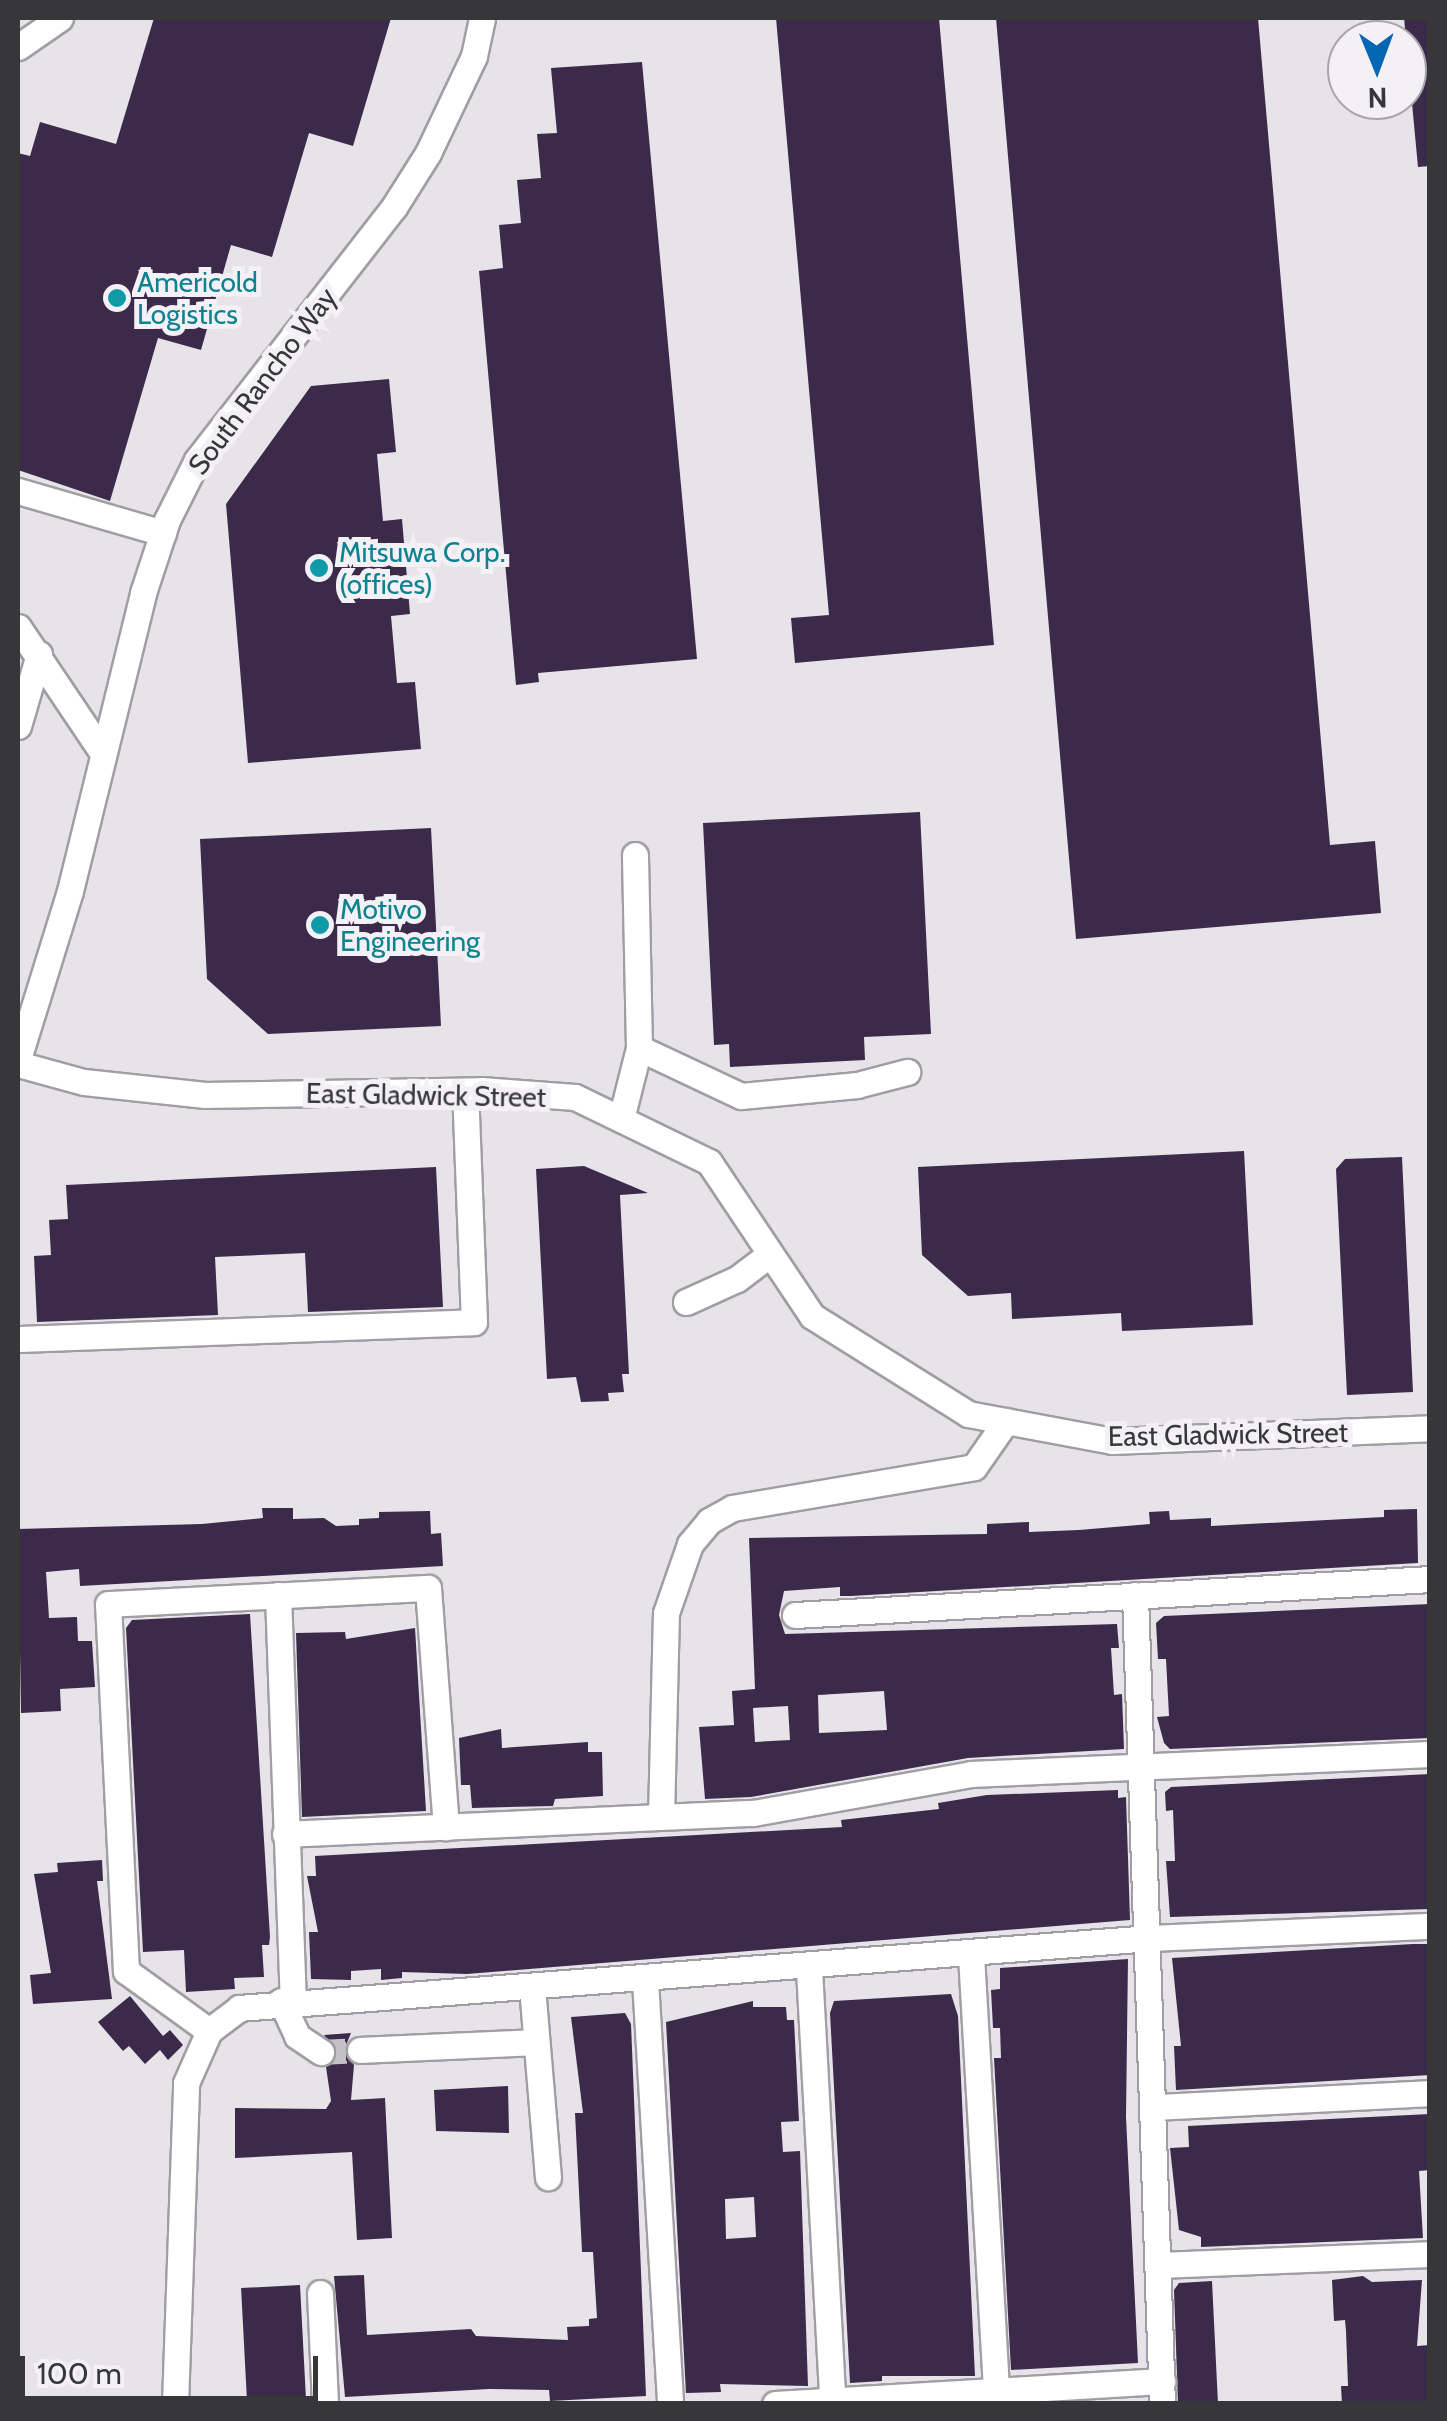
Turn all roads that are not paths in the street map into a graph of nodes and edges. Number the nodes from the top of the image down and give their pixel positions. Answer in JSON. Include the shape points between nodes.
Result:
{"nodes":[{"id":1,"x":60,"y":18,"type":"edge"},
{"id":2,"x":482,"y":18,"type":"edge"},
{"id":3,"x":18,"y":46,"type":"edge"},
{"id":4,"x":18,"y":491,"type":"edge"},
{"id":5,"x":163,"y":533,"type":"junction"},
{"id":6,"x":19,"y":628,"type":"edge"},
{"id":7,"x":39,"y":654,"type":"junction"},
{"id":8,"x":18,"y":726,"type":"edge"},
{"id":9,"x":102,"y":752,"type":"junction"},
{"id":10,"x":635,"y":856,"type":"dead end"},
{"id":11,"x":639,"y":1048,"type":"junction"},
{"id":12,"x":18,"y":1062,"type":"edge"},
{"id":13,"x":907,"y":1072,"type":"dead end"},
{"id":14,"x":464,"y":1091,"type":"junction"},
{"id":15,"x":621,"y":1119,"type":"junction"},
{"id":16,"x":770,"y":1254,"type":"junction"},
{"id":17,"x":686,"y":1302,"type":"dead end"},
{"id":18,"x":18,"y":1339,"type":"edge"},
{"id":19,"x":1006,"y":1421,"type":"junction"},
{"id":20,"x":1430,"y":1428,"type":"edge"},
{"id":21,"x":1430,"y":1579,"type":"edge"},
{"id":22,"x":278,"y":1595,"type":"junction"},
{"id":23,"x":1134,"y":1596,"type":"junction"},
{"id":24,"x":795,"y":1615,"type":"dead end"},
{"id":25,"x":1430,"y":1754,"type":"edge"},
{"id":26,"x":1143,"y":1768,"type":"junction"},
{"id":27,"x":661,"y":1817,"type":"junction"},
{"id":28,"x":446,"y":1827,"type":"junction"},
{"id":29,"x":285,"y":1834,"type":"junction"},
{"id":30,"x":1430,"y":1926,"type":"edge"},
{"id":31,"x":1151,"y":1938,"type":"junction"},
{"id":32,"x":971,"y":1955,"type":"junction"},
{"id":33,"x":809,"y":1969,"type":"junction"},
{"id":34,"x":645,"y":1980,"type":"junction"},
{"id":35,"x":532,"y":1986,"type":"junction"},
{"id":36,"x":287,"y":2000,"type":"junction"},
{"id":37,"x":209,"y":2031,"type":"junction"},
{"id":38,"x":536,"y":2042,"type":"junction"},
{"id":39,"x":360,"y":2050,"type":"tunnel mouth"},
{"id":40,"x":322,"y":2052,"type":"dead end"},
{"id":41,"x":1430,"y":2094,"type":"edge"},
{"id":42,"x":1156,"y":2107,"type":"junction"},
{"id":43,"x":548,"y":2177,"type":"dead end"},
{"id":44,"x":1430,"y":2254,"type":"edge"},
{"id":45,"x":1160,"y":2265,"type":"junction"},
{"id":46,"x":320,"y":2292,"type":"dead end"},
{"id":47,"x":996,"y":2390,"type":"junction"},
{"id":48,"x":1162,"y":2392,"type":"edge"},
{"id":49,"x":832,"y":2400,"type":"junction"},
{"id":50,"x":175,"y":2404,"type":"edge"},
{"id":51,"x":326,"y":2404,"type":"edge"},
{"id":52,"x":670,"y":2404,"type":"edge"},
{"id":53,"x":775,"y":2404,"type":"edge"}],
"edges":[{"from":1,"to":3,"type":"street"},
{"from":2,"to":5,"type":"street","name":"South Rancho Way","via":[[474,56],[394,208],[197,460]]},
{"from":4,"to":5,"type":"street"},
{"from":5,"to":9,"type":"street","name":"South Rancho Way"},
{"from":6,"to":7,"type":"street"},
{"from":7,"to":8,"type":"street"},
{"from":7,"to":9,"type":"street"},
{"from":9,"to":12,"type":"street","name":"South Rancho Way","via":[[70,891]]},
{"from":10,"to":11,"type":"street"},
{"from":11,"to":13,"type":"street","via":[[740,1096],[856,1085]]},
{"from":11,"to":15,"type":"street"},
{"from":12,"to":14,"type":"street","name":"East Gladwick Street","via":[[84,1082],[205,1094]]},
{"from":14,"to":15,"type":"street","name":"East Gladwick Street","via":[[575,1097]]},
{"from":14,"to":18,"type":"street","via":[[474,1322]]},
{"from":15,"to":16,"type":"street","name":"East Gladwick Street","via":[[709,1162]]},
{"from":16,"to":17,"type":"street","via":[[737,1279]]},
{"from":16,"to":19,"type":"street","name":"East Gladwick Street","via":[[812,1316],[968,1414]]},
{"from":19,"to":20,"type":"street","name":"East Gladwick Street","via":[[1112,1441]]},
{"from":19,"to":27,"type":"street","via":[[974,1466],[732,1508],[709,1521],[690,1544],[666,1613]]},
{"from":21,"to":23,"type":"street"},
{"from":22,"to":28,"type":"street","via":[[428,1588]]},
{"from":22,"to":29,"type":"street"},
{"from":22,"to":37,"type":"street","via":[[108,1604],[126,1971]]},
{"from":23,"to":24,"type":"street"},
{"from":23,"to":26,"type":"street"},
{"from":25,"to":26,"type":"street"},
{"from":26,"to":27,"type":"street","via":[[971,1774],[863,1798]]},
{"from":26,"to":31,"type":"street"},
{"from":27,"to":28,"type":"street"},
{"from":28,"to":29,"type":"street"},
{"from":29,"to":36,"type":"street"},
{"from":30,"to":31,"type":"street"},
{"from":31,"to":32,"type":"street"},
{"from":31,"to":42,"type":"street"},
{"from":32,"to":33,"type":"street"},
{"from":32,"to":47,"type":"street"},
{"from":33,"to":34,"type":"street"},
{"from":33,"to":49,"type":"street"},
{"from":34,"to":35,"type":"street"},
{"from":34,"to":52,"type":"street"},
{"from":35,"to":36,"type":"street"},
{"from":35,"to":38,"type":"street"},
{"from":36,"to":37,"type":"street","via":[[239,2008]]},
{"from":36,"to":40,"type":"street","via":[[297,2036]]},
{"from":37,"to":50,"type":"street","via":[[186,2083]]},
{"from":38,"to":39,"type":"street"},
{"from":38,"to":43,"type":"street"},
{"from":41,"to":42,"type":"street"},
{"from":42,"to":45,"type":"street"},
{"from":44,"to":45,"type":"street"},
{"from":45,"to":48,"type":"street"},
{"from":46,"to":51,"type":"street"},
{"from":47,"to":48,"type":"street"},
{"from":47,"to":49,"type":"street"},
{"from":49,"to":53,"type":"street"}]}
